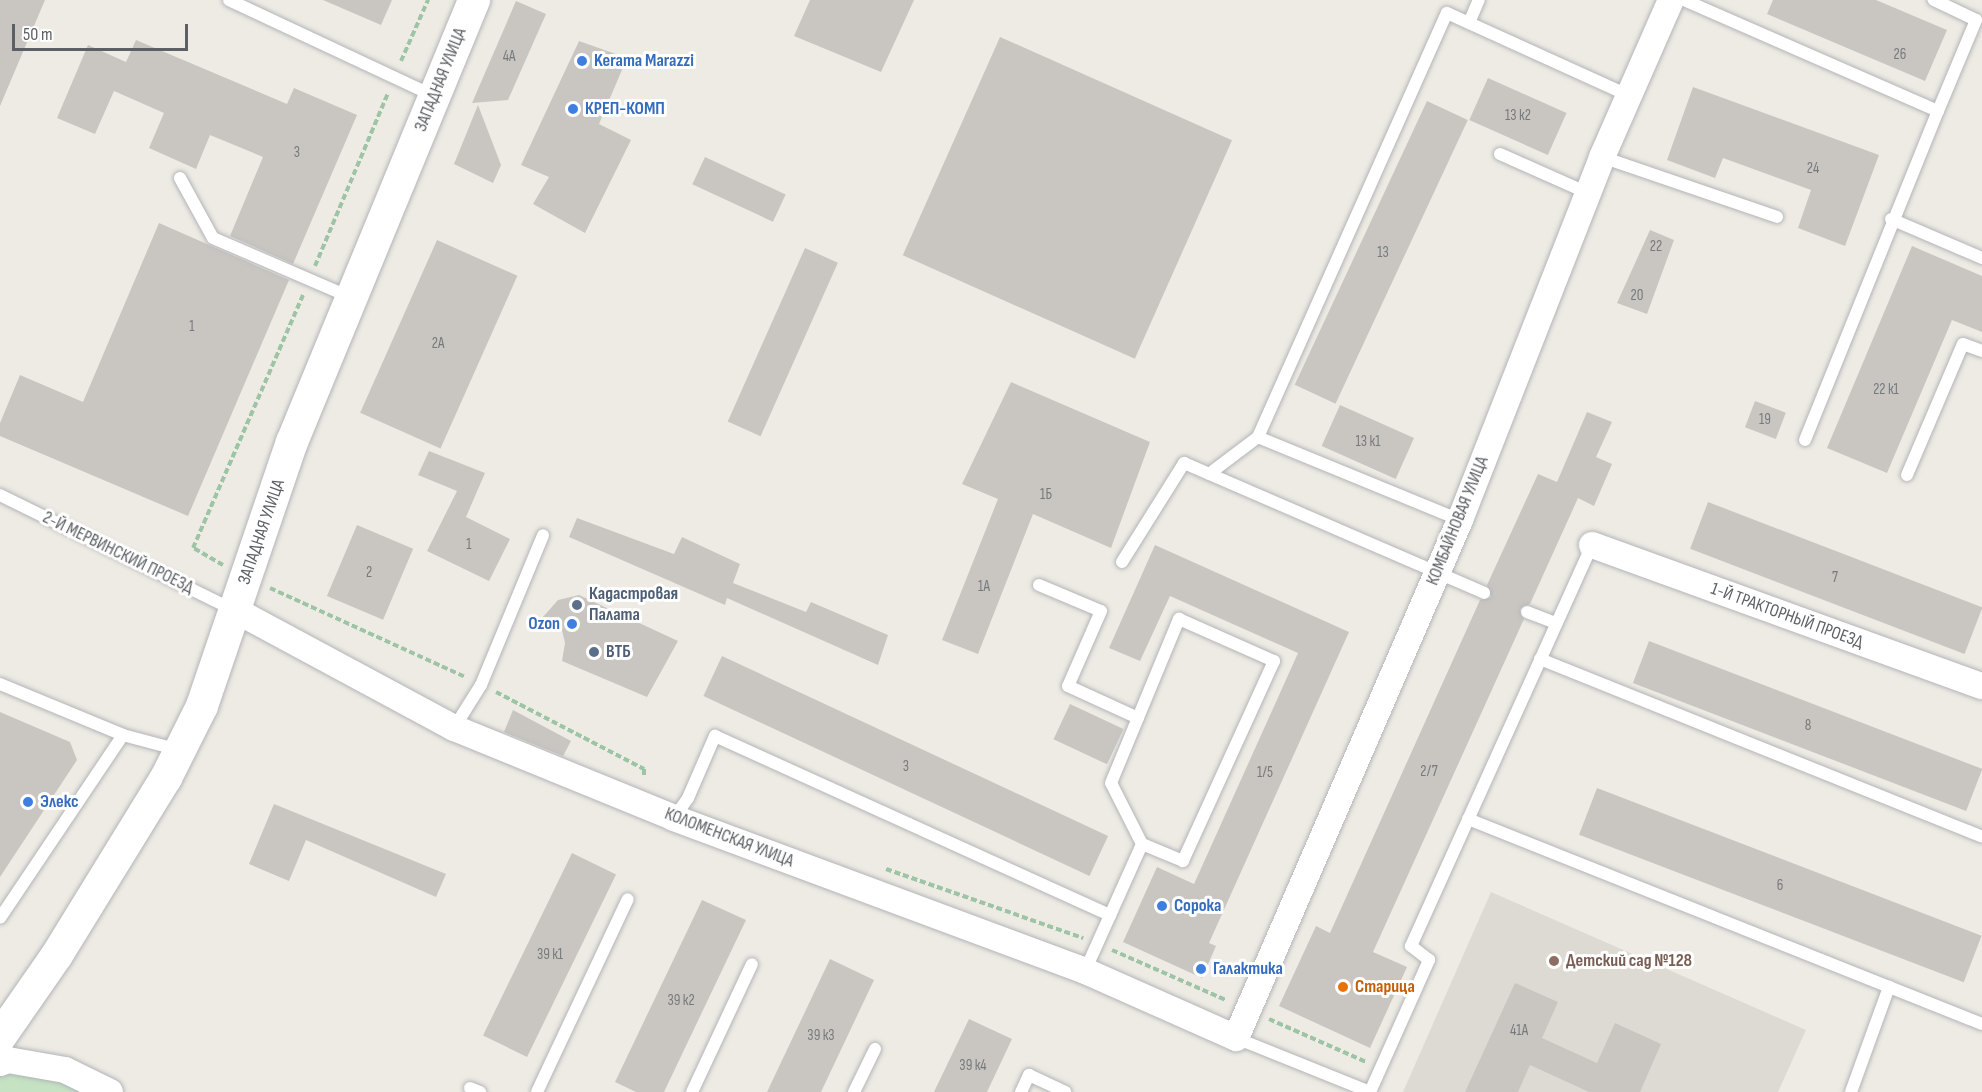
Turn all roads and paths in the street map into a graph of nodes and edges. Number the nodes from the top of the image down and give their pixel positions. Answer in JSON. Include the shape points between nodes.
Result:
{"nodes":[{"id":1,"x":229,"y":0,"type":"edge"},
{"id":2,"x":428,"y":0,"type":"edge"},
{"id":3,"x":474,"y":0,"type":"edge"},
{"id":4,"x":1479,"y":0,"type":"edge"},
{"id":5,"x":1671,"y":0,"type":"edge"},
{"id":6,"x":1684,"y":0,"type":"edge"},
{"id":7,"x":1934,"y":0,"type":"edge"},
{"id":8,"x":1982,"y":8,"type":"edge"},
{"id":9,"x":1976,"y":20,"type":"junction"},
{"id":10,"x":1469,"y":23,"type":"junction"},
{"id":11,"x":394,"y":77,"type":"junction"},
{"id":12,"x":1628,"y":95,"type":"junction"},
{"id":13,"x":434,"y":96,"type":"junction"},
{"id":14,"x":1938,"y":111,"type":"junction"},
{"id":15,"x":1500,"y":154,"type":"dead end"},
{"id":16,"x":1602,"y":157,"type":"junction"},
{"id":17,"x":180,"y":178,"type":"dead end"},
{"id":18,"x":1588,"y":193,"type":"junction"},
{"id":19,"x":1777,"y":216,"type":"dead end"},
{"id":20,"x":1891,"y":219,"type":"junction"},
{"id":21,"x":1982,"y":258,"type":"edge"},
{"id":22,"x":310,"y":280,"type":"junction"},
{"id":23,"x":351,"y":298,"type":"junction"},
{"id":24,"x":1982,"y":351,"type":"edge"},
{"id":25,"x":1258,"y":437,"type":"junction"},
{"id":26,"x":1805,"y":440,"type":"dead end"},
{"id":27,"x":1209,"y":474,"type":"junction"},
{"id":28,"x":1907,"y":475,"type":"dead end"},
{"id":29,"x":0,"y":495,"type":"edge"},
{"id":30,"x":1460,"y":520,"type":"junction"},
{"id":31,"x":543,"y":535,"type":"dead end"},
{"id":32,"x":1592,"y":545,"type":"joint"},
{"id":33,"x":1122,"y":562,"type":"dead end"},
{"id":34,"x":1436,"y":574,"type":"junction"},
{"id":35,"x":246,"y":577,"type":"junction"},
{"id":36,"x":1039,"y":585,"type":"dead end"},
{"id":37,"x":1484,"y":593,"type":"dead end"},
{"id":38,"x":235,"y":610,"type":"junction"},
{"id":39,"x":1527,"y":612,"type":"dead end"},
{"id":40,"x":1556,"y":623,"type":"junction"},
{"id":41,"x":1540,"y":659,"type":"junction"},
{"id":42,"x":0,"y":684,"type":"edge"},
{"id":43,"x":481,"y":684,"type":"junction"},
{"id":44,"x":1982,"y":686,"type":"edge"},
{"id":45,"x":1138,"y":718,"type":"junction"},
{"id":46,"x":454,"y":728,"type":"junction"},
{"id":47,"x":123,"y":735,"type":"junction"},
{"id":48,"x":182,"y":751,"type":"junction"},
{"id":49,"x":650,"y":780,"type":"dead end"},
{"id":50,"x":674,"y":818,"type":"junction"},
{"id":51,"x":1468,"y":819,"type":"junction"},
{"id":52,"x":1982,"y":837,"type":"edge"},
{"id":53,"x":1142,"y":844,"type":"junction"},
{"id":54,"x":876,"y":865,"type":"dead end"},
{"id":55,"x":628,"y":899,"type":"dead end"},
{"id":56,"x":1110,"y":915,"type":"junction"},
{"id":57,"x":0,"y":918,"type":"edge"},
{"id":58,"x":1097,"y":944,"type":"junction"},
{"id":59,"x":752,"y":964,"type":"dead end"},
{"id":60,"x":1085,"y":971,"type":"junction"},
{"id":61,"x":1889,"y":987,"type":"junction"},
{"id":62,"x":1248,"y":1010,"type":"junction"},
{"id":63,"x":1982,"y":1024,"type":"edge"},
{"id":64,"x":0,"y":1037,"type":"edge"},
{"id":65,"x":1236,"y":1038,"type":"junction"},
{"id":66,"x":875,"y":1048,"type":"dead end"},
{"id":67,"x":0,"y":1063,"type":"edge"},
{"id":68,"x":1381,"y":1068,"type":"junction"},
{"id":69,"x":110,"y":1092,"type":"edge"},
{"id":70,"x":537,"y":1092,"type":"edge"},
{"id":71,"x":692,"y":1092,"type":"edge"},
{"id":72,"x":854,"y":1092,"type":"edge"},
{"id":73,"x":1021,"y":1092,"type":"edge"},
{"id":74,"x":1065,"y":1092,"type":"edge"},
{"id":75,"x":1370,"y":1092,"type":"edge"},
{"id":76,"x":1851,"y":1092,"type":"edge"}],
"edges":[{"from":1,"to":11,"type":"lane"},
{"from":2,"to":11,"type":"path"},
{"from":3,"to":13,"type":"street","name":"ЗАПАДНАЯ УЛИЦА"},
{"from":4,"to":10,"type":"lane"},
{"from":5,"to":12,"type":"street","name":"КОМБАЙНОВАЯ УЛИЦА"},
{"from":6,"to":14,"type":"lane"},
{"from":7,"to":9,"type":"lane"},
{"from":8,"to":9,"type":"lane"},
{"from":9,"to":14,"type":"lane"},
{"from":10,"to":12,"type":"lane"},
{"from":10,"to":25,"type":"lane","via":[[1447,13]]},
{"from":11,"to":13,"type":"lane"},
{"from":11,"to":22,"type":"path"},
{"from":12,"to":16,"type":"street","name":"КОМБАЙНОВАЯ УЛИЦА"},
{"from":13,"to":23,"type":"street","name":"ЗАПАДНАЯ УЛИЦА"},
{"from":14,"to":20,"type":"lane"},
{"from":15,"to":18,"type":"lane"},
{"from":16,"to":18,"type":"street","name":"КОМБАЙНОВАЯ УЛИЦА"},
{"from":16,"to":19,"type":"lane"},
{"from":17,"to":22,"type":"lane","via":[[213,238]]},
{"from":18,"to":30,"type":"street","name":"КОМБАЙНОВАЯ УЛИЦА"},
{"from":20,"to":21,"type":"lane"},
{"from":20,"to":26,"type":"lane"},
{"from":22,"to":23,"type":"lane"},
{"from":22,"to":35,"type":"path","via":[[193,549]]},
{"from":23,"to":35,"type":"street","name":"ЗАПАДНАЯ УЛИЦА","via":[[292,442]]},
{"from":24,"to":28,"type":"lane","via":[[1963,344]]},
{"from":25,"to":27,"type":"lane"},
{"from":25,"to":30,"type":"lane"},
{"from":27,"to":33,"type":"lane","via":[[1184,463]]},
{"from":27,"to":34,"type":"lane"},
{"from":29,"to":38,"type":"lane","name":"2-Й МЕРВИНСКИЙ ПРОЕЗД"},
{"from":30,"to":34,"type":"street","name":"КОМБАЙНОВАЯ УЛИЦА"},
{"from":31,"to":43,"type":"lane"},
{"from":32,"to":40,"type":"lane"},
{"from":32,"to":44,"type":"street","name":"1-Й ТРАКТОРНЫЙ ПРОЕЗД"},
{"from":34,"to":37,"type":"lane"},
{"from":34,"to":62,"type":"street","name":"КОМБАЙНОВАЯ УЛИЦА"},
{"from":35,"to":38,"type":"street","name":"ЗАПАДНАЯ УЛИЦА"},
{"from":35,"to":43,"type":"path"},
{"from":36,"to":45,"type":"lane","via":[[1101,611],[1068,687]]},
{"from":38,"to":46,"type":"street","name":"КОЛОМЕНСКАЯ УЛИЦА"},
{"from":38,"to":48,"type":"street","name":"ЗАПАДНАЯ УЛИЦА"},
{"from":39,"to":40,"type":"lane"},
{"from":40,"to":41,"type":"lane"},
{"from":41,"to":51,"type":"lane"},
{"from":41,"to":52,"type":"lane"},
{"from":42,"to":47,"type":"lane"},
{"from":43,"to":46,"type":"lane"},
{"from":43,"to":49,"type":"path","via":[[644,769],[640,776]]},
{"from":45,"to":53,"type":"lane","via":[[1111,783]]},
{"from":45,"to":53,"type":"lane","via":[[1179,619],[1274,661],[1183,861]]},
{"from":46,"to":50,"type":"street","name":"КОЛОМЕНСКАЯ УЛИЦА"},
{"from":47,"to":48,"type":"lane"},
{"from":47,"to":57,"type":"lane"},
{"from":48,"to":64,"type":"street","name":"ЗАПАДНАЯ УЛИЦА","via":[[57,955]]},
{"from":50,"to":56,"type":"lane","via":[[688,798],[715,736]]},
{"from":50,"to":60,"type":"street","name":"КОЛОМЕНСКАЯ УЛИЦА"},
{"from":51,"to":61,"type":"lane"},
{"from":51,"to":68,"type":"lane","via":[[1411,946],[1429,960]]},
{"from":53,"to":56,"type":"lane"},
{"from":54,"to":58,"type":"path"},
{"from":55,"to":70,"type":"lane"},
{"from":56,"to":58,"type":"lane"},
{"from":58,"to":60,"type":"lane"},
{"from":58,"to":62,"type":"path"},
{"from":59,"to":71,"type":"lane"},
{"from":60,"to":65,"type":"street","name":"КОЛОМЕНСКАЯ УЛИЦА"},
{"from":61,"to":63,"type":"lane"},
{"from":61,"to":76,"type":"lane"},
{"from":62,"to":65,"type":"street","name":"КОМБАЙНОВАЯ УЛИЦА"},
{"from":62,"to":68,"type":"path"},
{"from":65,"to":75,"type":"lane"},
{"from":66,"to":72,"type":"lane"},
{"from":67,"to":69,"type":"street","via":[[8,1060],[65,1070]]},
{"from":68,"to":75,"type":"lane"},
{"from":73,"to":74,"type":"lane","via":[[1029,1075]]}]}
